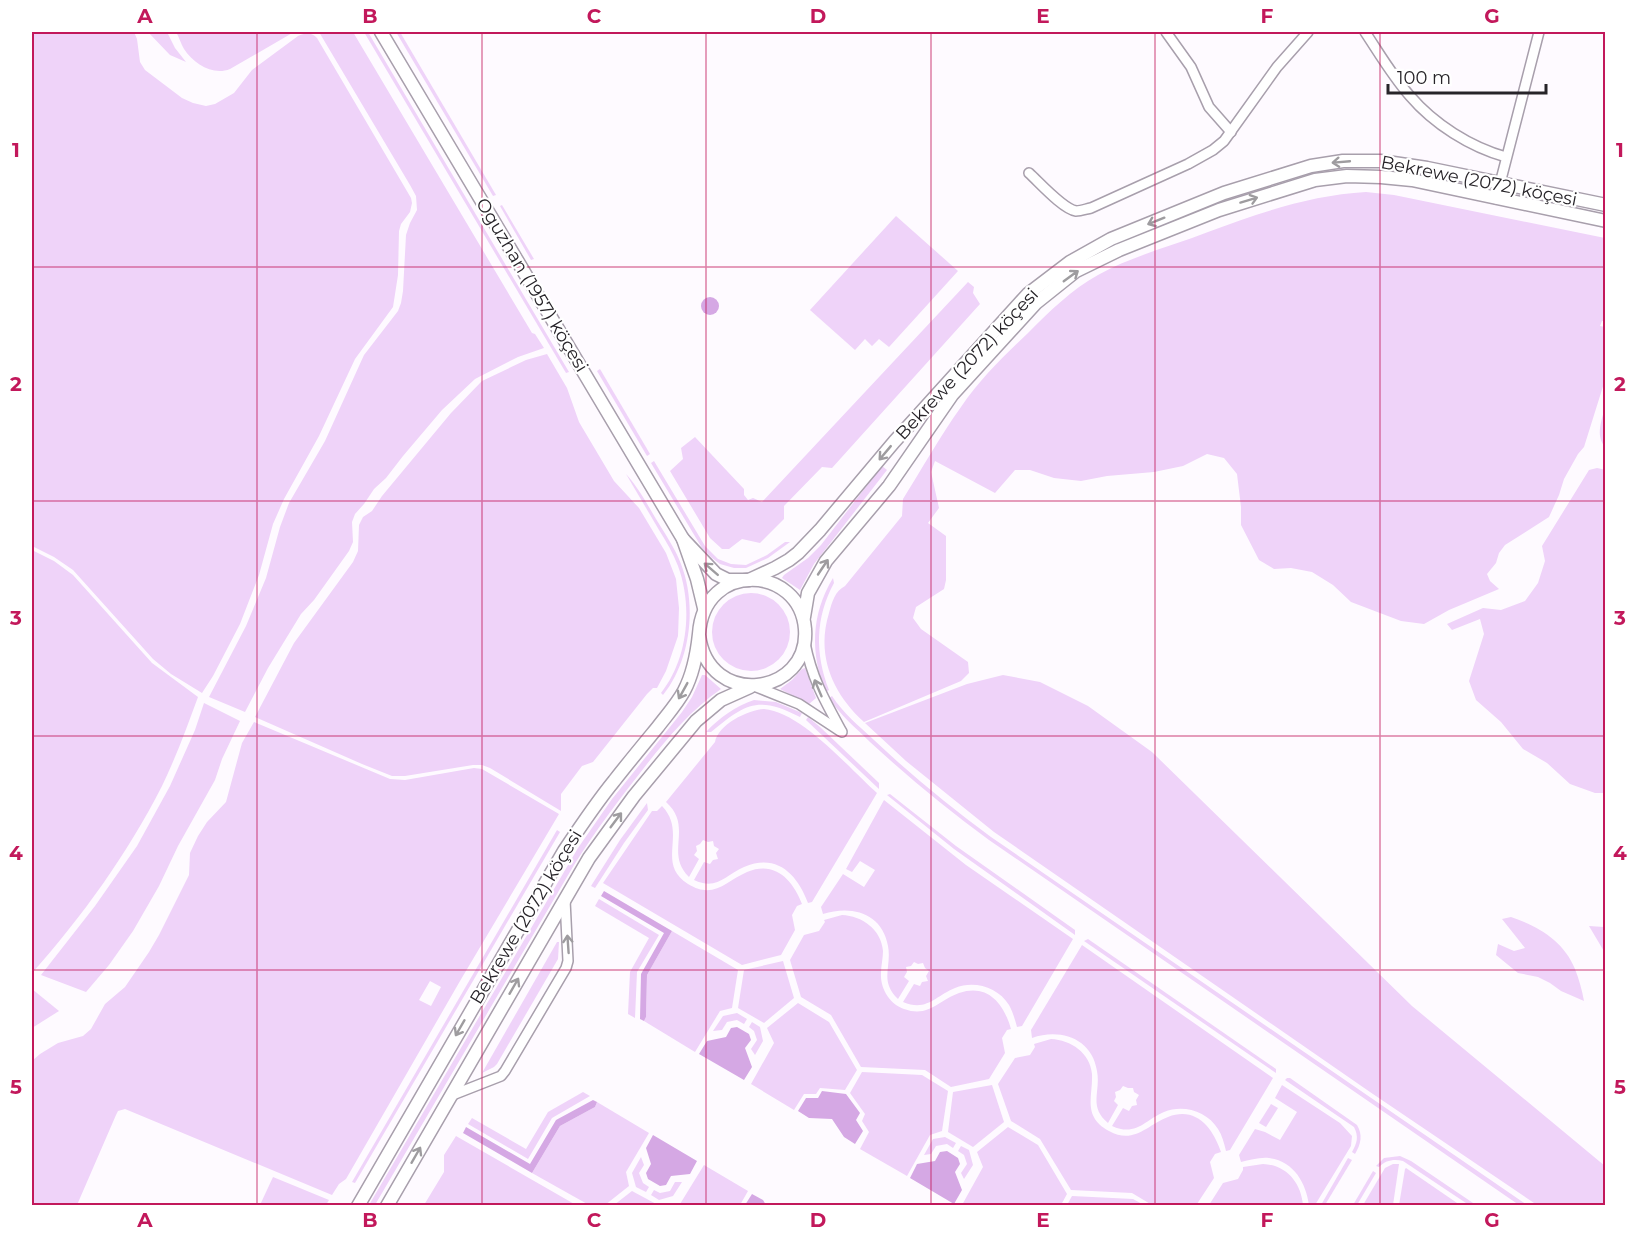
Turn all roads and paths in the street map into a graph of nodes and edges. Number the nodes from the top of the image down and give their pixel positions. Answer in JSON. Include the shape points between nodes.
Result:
{"nodes":[{"id":1,"x":381,"y":32,"type":"edge"},
{"id":2,"x":1166,"y":32,"type":"edge"},
{"id":3,"x":1308,"y":32,"type":"edge"},
{"id":4,"x":1365,"y":32,"type":"edge"},
{"id":5,"x":1539,"y":32,"type":"edge"},
{"id":6,"x":1231,"y":132,"type":"junction"},
{"id":7,"x":1506,"y":157,"type":"junction"},
{"id":8,"x":1029,"y":173,"type":"dead end"},
{"id":9,"x":1500,"y":183,"type":"junction"},
{"id":10,"x":1496,"y":199,"type":"junction"},
{"id":11,"x":1605,"y":205,"type":"edge"},
{"id":12,"x":1605,"y":220,"type":"edge"},
{"id":13,"x":682,"y":539,"type":"junction"},
{"id":14,"x":749,"y":580,"type":"junction"},
{"id":15,"x":704,"y":608,"type":"junction"},
{"id":16,"x":804,"y":621,"type":"junction"},
{"id":17,"x":699,"y":635,"type":"junction"},
{"id":18,"x":805,"y":639,"type":"junction"},
{"id":19,"x":754,"y":686,"type":"junction"},
{"id":20,"x":565,"y":900,"type":"junction"},
{"id":21,"x":450,"y":1096,"type":"junction"},
{"id":22,"x":358,"y":1206,"type":"edge"},
{"id":23,"x":387,"y":1206,"type":"edge"}],
"edges":[{"from":1,"to":13,"type":"main road","name":"Oguzhan (1957) köçesi"},
{"from":2,"to":6,"type":"street","via":[[1188,61],[1209,107]]},
{"from":3,"to":6,"type":"street","via":[[1277,67]]},
{"from":4,"to":7,"type":"street","via":[[1421,108],[1462,138]]},
{"from":5,"to":7,"type":"street"},
{"from":6,"to":8,"type":"street","via":[[1213,150],[1188,165],[1083,210],[1069,208]]},
{"from":7,"to":9,"type":"street"},
{"from":9,"to":10,"type":"street"},
{"from":9,"to":11,"type":"main road","name":"Bekrewe (2072) köçesi"},
{"from":9,"to":14,"type":"main road","name":"Bekrewe (2072) köçesi","one_way":true,"via":[[1380,161],[1343,161],[1311,166],[1224,193],[1110,239],[1070,262],[1028,294],[803,548],[789,560]]},
{"from":10,"to":12,"type":"main road","name":"Bekrewe (2072) köçesi"},
{"from":16,"to":10,"type":"main road","name":"Bekrewe (2072) köçesi","one_way":true,"via":[[808,592],[826,561],[889,486],[951,395],[1036,303],[1076,271],[1219,210],[1315,180],[1347,176],[1412,180]]},
{"from":14,"to":13,"type":"main road","name":"Oguzhan (1957) köçesi","one_way":true,"via":[[728,580],[716,574]]},
{"from":13,"to":15,"type":"main road","name":"Oguzhan (1957) köçesi"},
{"from":14,"to":15,"type":"main road","name":"Bekrewe (2072) köçesi","via":[[723,588]]},
{"from":14,"to":16,"type":"main road","name":"Bekrewe (2072) köçesi","via":[[768,582],[784,591],[797,604]]},
{"from":15,"to":17,"type":"main road","name":"Bekrewe (2072) köçesi"},
{"from":16,"to":18,"type":"main road","name":"Bekrewe (2072) köçesi"},
{"from":17,"to":19,"type":"main road","via":[[703,653],[719,675]]},
{"from":17,"to":22,"type":"main road","name":"Bekrewe (2072) köçesi","one_way":true,"via":[[684,691],[564,851]]},
{"from":18,"to":19,"type":"main road","name":"Bekrewe (2072) köçesi","via":[[788,672]]},
{"from":19,"to":18,"type":"street","one_way":true,"via":[[799,704],[842,732],[817,687]]},
{"from":20,"to":19,"type":"main road","name":"Bekrewe (2072) köçesi","one_way":true,"via":[[610,828],[696,721],[722,700]]},
{"from":21,"to":20,"type":"main road","name":"Bekrewe (2072) köçesi","one_way":true},
{"from":21,"to":20,"type":"street","one_way":true,"via":[[501,1076],[566,968]]},
{"from":23,"to":21,"type":"main road","name":"Bekrewe (2072) köçesi","one_way":true}]}
